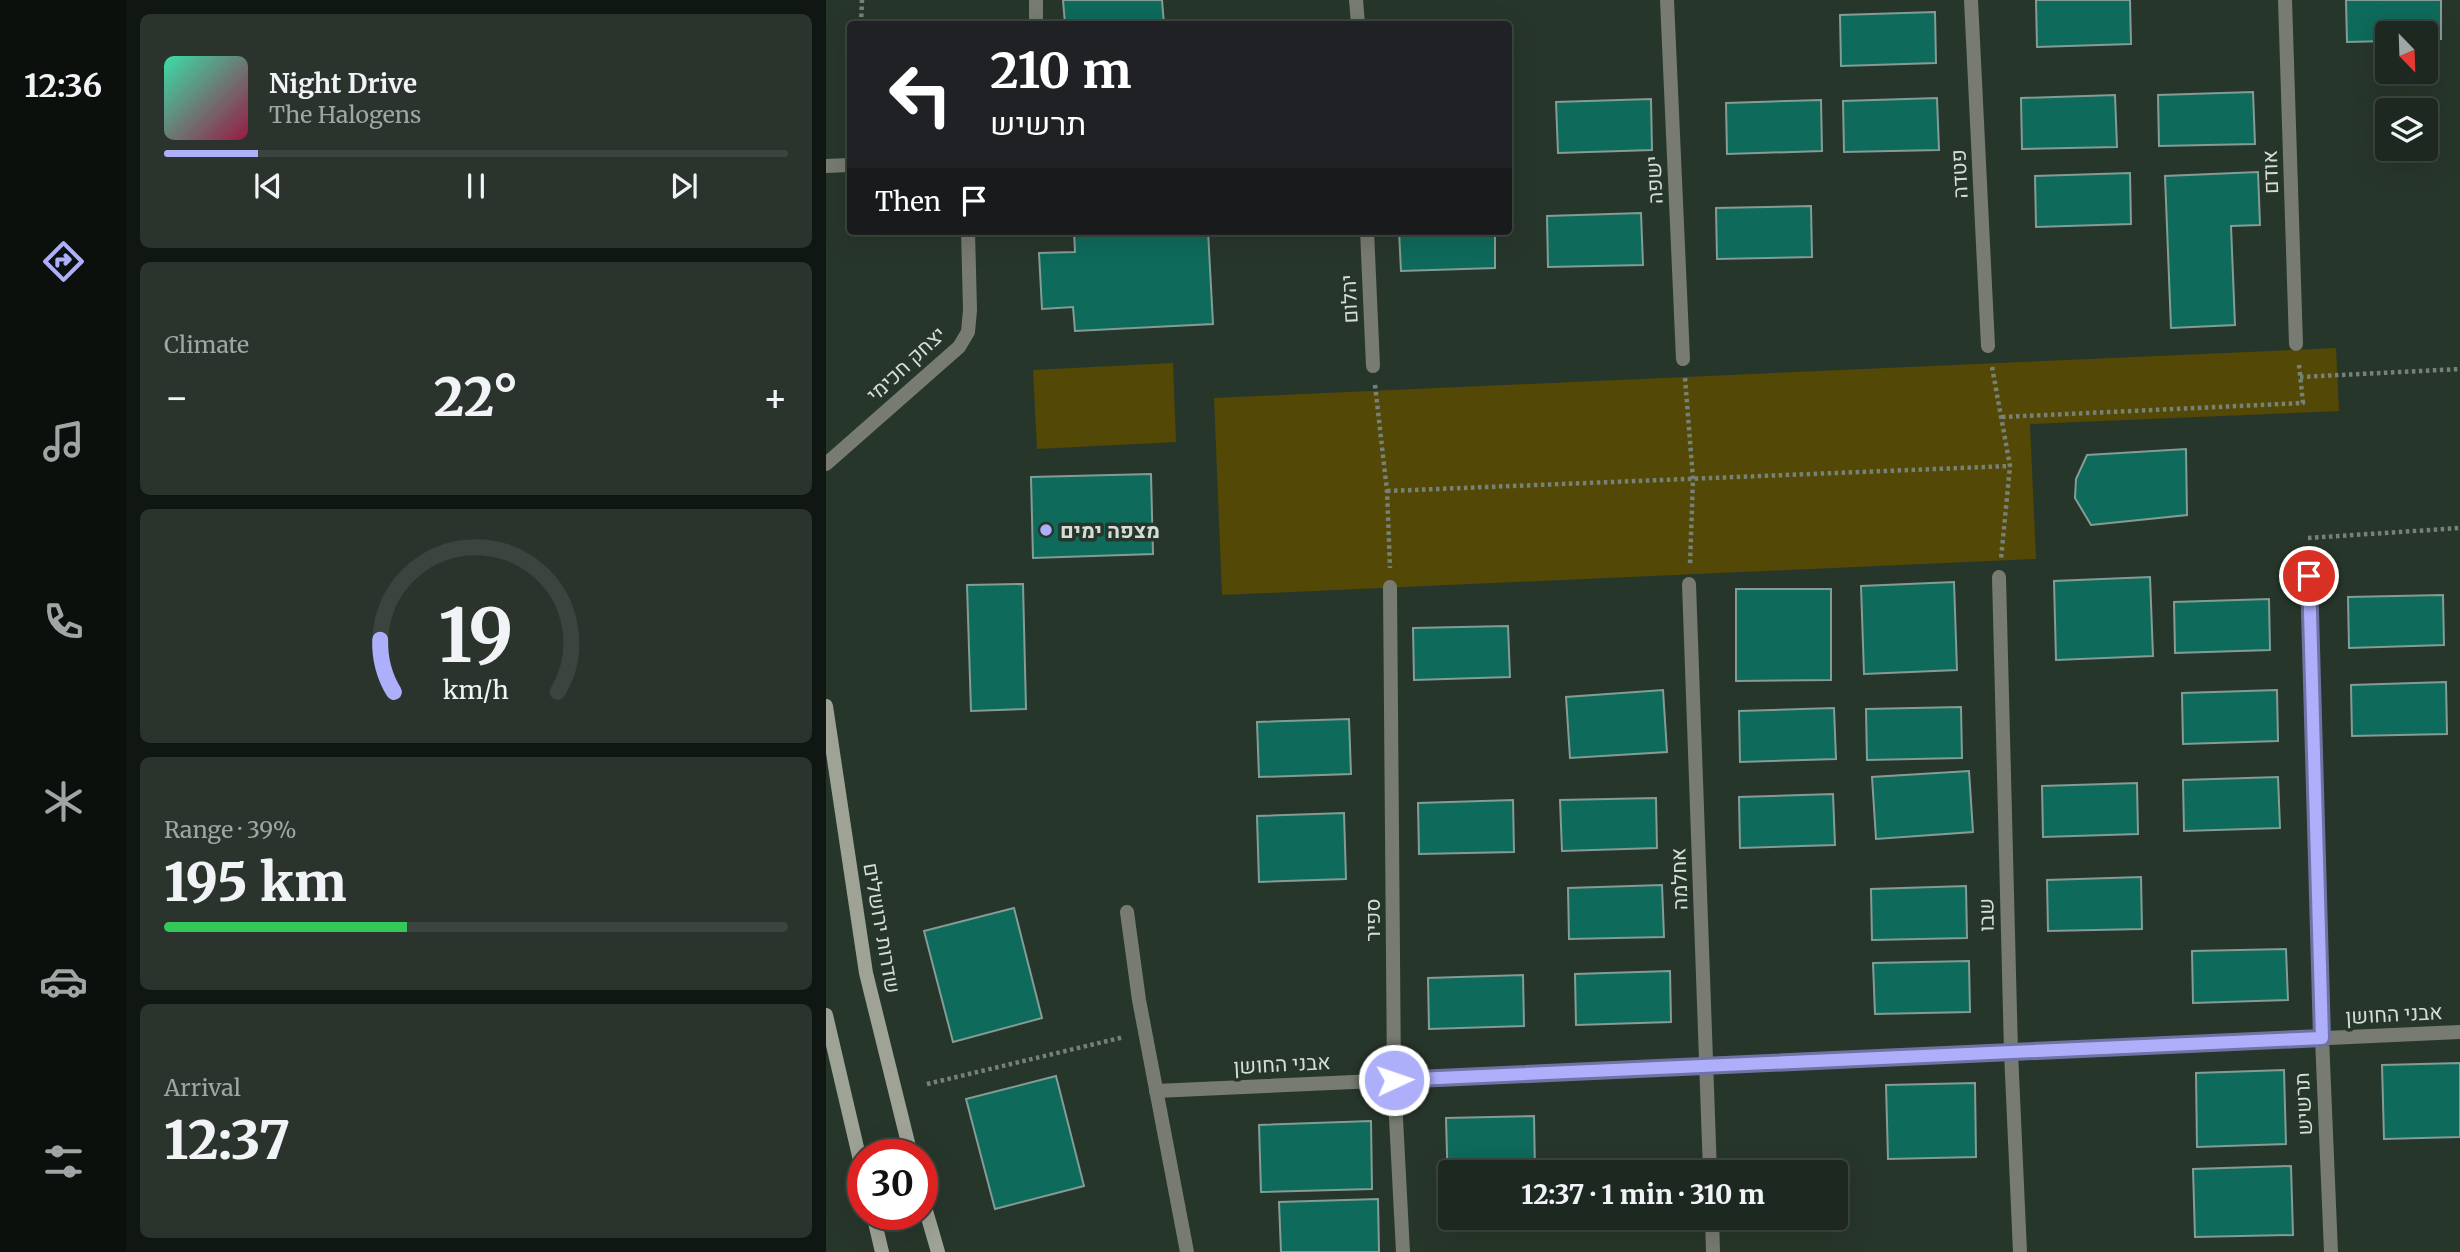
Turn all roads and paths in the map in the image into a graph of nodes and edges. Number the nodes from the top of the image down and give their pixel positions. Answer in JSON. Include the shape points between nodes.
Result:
{"nodes":[{"id":1,"x":862,"y":0,"type":"edge"},
{"id":2,"x":1036,"y":0,"type":"edge"},
{"id":3,"x":1356,"y":0,"type":"edge"},
{"id":4,"x":1667,"y":0,"type":"edge"},
{"id":5,"x":1971,"y":0,"type":"edge"},
{"id":6,"x":2285,"y":0,"type":"edge"},
{"id":7,"x":861,"y":21,"type":"edge"},
{"id":8,"x":1036,"y":21,"type":"edge"},
{"id":9,"x":1357,"y":21,"type":"edge"},
{"id":10,"x":847,"y":165,"type":"edge"},
{"id":11,"x":826,"y":166,"type":"edge"},
{"id":12,"x":968,"y":235,"type":"edge"},
{"id":13,"x":1367,"y":235,"type":"edge"},
{"id":14,"x":2297,"y":344,"type":"joint"},
{"id":15,"x":1988,"y":346,"type":"joint"},
{"id":16,"x":1684,"y":359,"type":"joint"},
{"id":17,"x":1373,"y":366,"type":"joint"},
{"id":18,"x":2460,"y":369,"type":"edge"},
{"id":19,"x":2300,"y":377,"type":"junction"},
{"id":20,"x":2002,"y":417,"type":"junction"},
{"id":21,"x":826,"y":464,"type":"edge"},
{"id":22,"x":2010,"y":466,"type":"junction"},
{"id":23,"x":1693,"y":479,"type":"junction"},
{"id":24,"x":1387,"y":491,"type":"junction"},
{"id":25,"x":2460,"y":528,"type":"edge"},
{"id":26,"x":2308,"y":538,"type":"dead end"},
{"id":27,"x":2309,"y":576,"type":"dead end"},
{"id":28,"x":1999,"y":577,"type":"joint"},
{"id":29,"x":1689,"y":584,"type":"joint"},
{"id":30,"x":1390,"y":587,"type":"joint"},
{"id":31,"x":826,"y":706,"type":"edge"},
{"id":32,"x":1127,"y":912,"type":"dead end"},
{"id":33,"x":826,"y":1016,"type":"edge"},
{"id":34,"x":1145,"y":1032,"type":"junction"},
{"id":35,"x":2460,"y":1032,"type":"edge"},
{"id":36,"x":2322,"y":1038,"type":"junction"},
{"id":37,"x":2011,"y":1052,"type":"junction"},
{"id":38,"x":1707,"y":1066,"type":"junction"},
{"id":39,"x":1394,"y":1080,"type":"junction"},
{"id":40,"x":927,"y":1084,"type":"dead end"},
{"id":41,"x":1156,"y":1091,"type":"junction"},
{"id":42,"x":855,"y":1139,"type":"edge"},
{"id":43,"x":907,"y":1139,"type":"edge"},
{"id":44,"x":1710,"y":1160,"type":"edge"},
{"id":45,"x":877,"y":1230,"type":"edge"},
{"id":46,"x":932,"y":1230,"type":"edge"},
{"id":47,"x":1712,"y":1230,"type":"edge"},
{"id":48,"x":883,"y":1252,"type":"edge"},
{"id":49,"x":938,"y":1252,"type":"edge"},
{"id":50,"x":1186,"y":1252,"type":"edge"},
{"id":51,"x":1403,"y":1252,"type":"edge"},
{"id":52,"x":1713,"y":1252,"type":"edge"},
{"id":53,"x":2020,"y":1252,"type":"edge"},
{"id":54,"x":2331,"y":1252,"type":"edge"}],
"edges":[{"from":1,"to":7,"type":"path"},
{"from":2,"to":8,"type":"street"},
{"from":3,"to":9,"type":"street"},
{"from":4,"to":16,"type":"street","name":"ישפה"},
{"from":5,"to":15,"type":"street","name":"פטדה"},
{"from":6,"to":14,"type":"street","name":"אודם"},
{"from":10,"to":11,"type":"street"},
{"from":12,"to":21,"type":"street","name":"יצחק חכימי","via":[[970,310],[968,332],[959,347]]},
{"from":13,"to":17,"type":"street","name":"יהלום"},
{"from":14,"to":19,"type":"path"},
{"from":15,"to":20,"type":"path"},
{"from":16,"to":23,"type":"path"},
{"from":17,"to":24,"type":"path"},
{"from":18,"to":19,"type":"path"},
{"from":19,"to":20,"type":"path","via":[[2303,402]]},
{"from":20,"to":22,"type":"path"},
{"from":22,"to":23,"type":"path"},
{"from":22,"to":28,"type":"path"},
{"from":23,"to":24,"type":"path"},
{"from":23,"to":29,"type":"path"},
{"from":24,"to":30,"type":"path"},
{"from":25,"to":26,"type":"path"},
{"from":27,"to":36,"type":"street","name":"תרשיש"},
{"from":28,"to":37,"type":"street","name":"שבו"},
{"from":29,"to":38,"type":"street","name":"אחלמה"},
{"from":30,"to":39,"type":"street","name":"ספיר"},
{"from":31,"to":43,"type":"main road","name":"שדרות ירושלים","via":[[866,973]]},
{"from":32,"to":34,"type":"street"},
{"from":33,"to":42,"type":"main road"},
{"from":34,"to":40,"type":"path"},
{"from":34,"to":41,"type":"street"},
{"from":35,"to":36,"type":"street","name":"אבני החושן"},
{"from":36,"to":37,"type":"street","name":"אבני החושן"},
{"from":36,"to":54,"type":"street","name":"תרשיש"},
{"from":37,"to":38,"type":"street","name":"אבני החושן"},
{"from":37,"to":53,"type":"street","name":"שבו"},
{"from":38,"to":39,"type":"street","name":"אבני החושן"},
{"from":38,"to":44,"type":"street","name":"אחלמה"},
{"from":39,"to":41,"type":"street","name":"אבני החושן"},
{"from":39,"to":51,"type":"street","name":"ספיר"},
{"from":41,"to":50,"type":"street"},
{"from":45,"to":48,"type":"main road"},
{"from":46,"to":49,"type":"main road"},
{"from":47,"to":52,"type":"street"}]}
